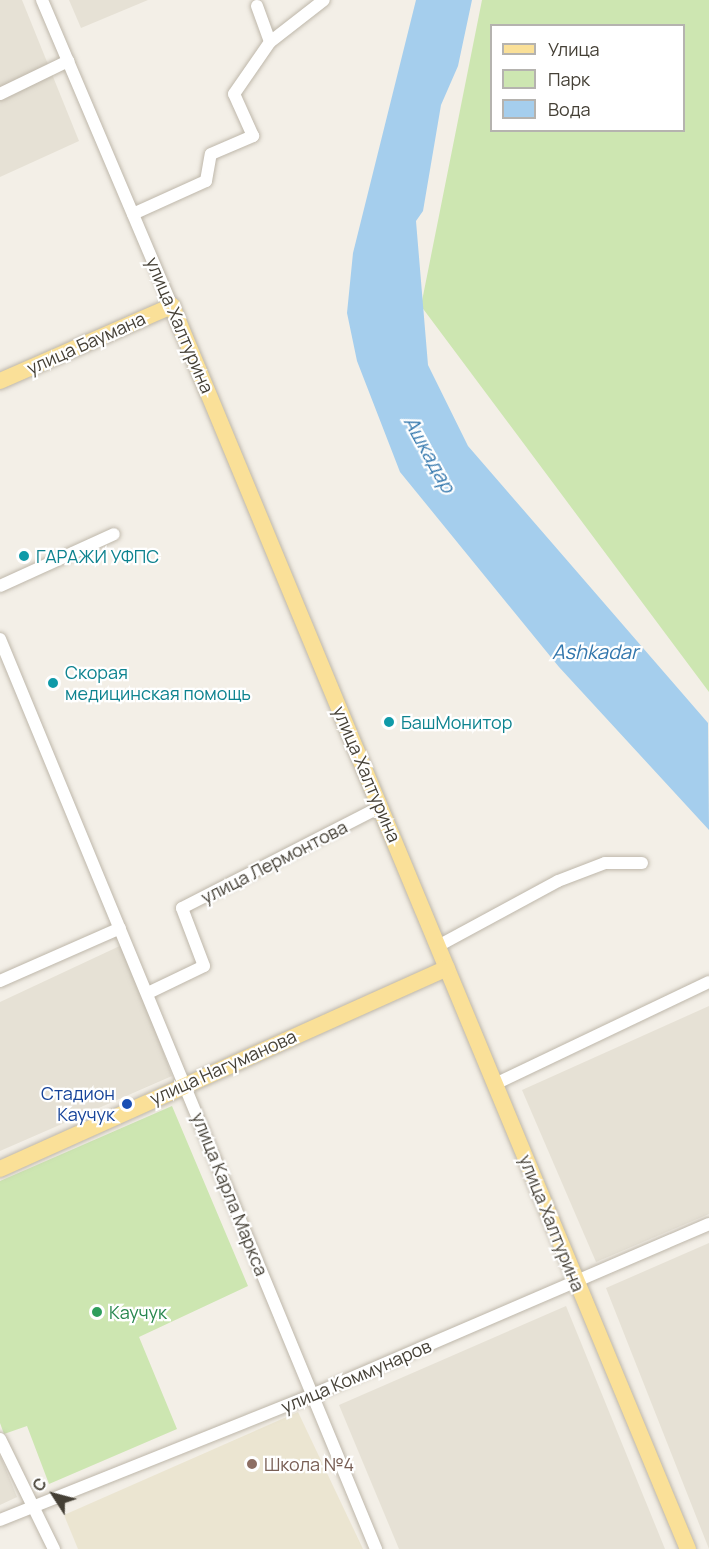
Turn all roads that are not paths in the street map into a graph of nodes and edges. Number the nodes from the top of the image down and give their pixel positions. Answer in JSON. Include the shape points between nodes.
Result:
{"nodes":[{"id":1,"x":42,"y":0,"type":"edge"},
{"id":2,"x":324,"y":0,"type":"edge"},
{"id":3,"x":257,"y":6,"type":"dead end"},
{"id":4,"x":270,"y":42,"type":"junction"},
{"id":5,"x":68,"y":62,"type":"junction"},
{"id":6,"x":0,"y":94,"type":"edge"},
{"id":7,"x":133,"y":214,"type":"junction"},
{"id":8,"x":172,"y":306,"type":"junction"},
{"id":9,"x":0,"y":381,"type":"edge"},
{"id":10,"x":114,"y":534,"type":"dead end"},
{"id":11,"x":0,"y":585,"type":"edge"},
{"id":12,"x":0,"y":639,"type":"edge"},
{"id":13,"x":380,"y":807,"type":"junction"},
{"id":14,"x":642,"y":863,"type":"dead end"},
{"id":15,"x":120,"y":928,"type":"junction"},
{"id":16,"x":438,"y":946,"type":"junction"},
{"id":17,"x":447,"y":968,"type":"junction"},
{"id":18,"x":0,"y":981,"type":"edge"},
{"id":19,"x":709,"y":982,"type":"edge"},
{"id":20,"x":148,"y":993,"type":"junction"},
{"id":21,"x":185,"y":1084,"type":"junction"},
{"id":22,"x":495,"y":1084,"type":"junction"},
{"id":23,"x":0,"y":1169,"type":"edge"},
{"id":24,"x":709,"y":1224,"type":"edge"},
{"id":25,"x":577,"y":1283,"type":"junction"},
{"id":26,"x":312,"y":1395,"type":"junction"},
{"id":27,"x":0,"y":1440,"type":"edge"},
{"id":28,"x":36,"y":1505,"type":"junction"},
{"id":29,"x":0,"y":1520,"type":"edge"},
{"id":30,"x":54,"y":1549,"type":"edge"},
{"id":31,"x":376,"y":1549,"type":"edge"},
{"id":32,"x":688,"y":1549,"type":"edge"}],
"edges":[{"from":1,"to":5,"type":"street","name":"улица Халтурина"},
{"from":2,"to":4,"type":"street"},
{"from":3,"to":4,"type":"street"},
{"from":4,"to":7,"type":"street","via":[[234,94],[253,136],[211,154],[206,181]]},
{"from":5,"to":6,"type":"street"},
{"from":5,"to":7,"type":"street","name":"улица Халтурина"},
{"from":7,"to":8,"type":"street","name":"улица Халтурина"},
{"from":8,"to":9,"type":"main road","name":"улица Баумана"},
{"from":8,"to":13,"type":"main road","name":"улица Халтурина"},
{"from":10,"to":11,"type":"street"},
{"from":12,"to":15,"type":"street","name":"улица Карла Маркса"},
{"from":13,"to":16,"type":"main road","name":"улица Халтурина"},
{"from":13,"to":20,"type":"street","name":"улица Лермонтова","via":[[182,908],[204,966]]},
{"from":14,"to":16,"type":"street","via":[[605,864],[558,881]]},
{"from":15,"to":18,"type":"street"},
{"from":15,"to":20,"type":"street","name":"улица Карла Маркса"},
{"from":16,"to":17,"type":"main road","name":"улица Халтурина"},
{"from":17,"to":21,"type":"main road","name":"улица Нагуманова"},
{"from":17,"to":22,"type":"main road","name":"улица Халтурина"},
{"from":19,"to":22,"type":"street"},
{"from":20,"to":21,"type":"street","name":"улица Карла Маркса"},
{"from":21,"to":23,"type":"main road","name":"улица Нагуманова"},
{"from":21,"to":26,"type":"street","name":"улица Карла Маркса"},
{"from":22,"to":25,"type":"main road","name":"улица Халтурина"},
{"from":24,"to":25,"type":"street","name":"улица Коммунаров"},
{"from":25,"to":26,"type":"street","name":"улица Коммунаров"},
{"from":25,"to":32,"type":"main road","name":"улица Халтурина"},
{"from":26,"to":28,"type":"street","name":"улица Коммунаров"},
{"from":26,"to":31,"type":"street","name":"улица Карла Маркса"},
{"from":27,"to":28,"type":"street"},
{"from":28,"to":29,"type":"street","name":"улица Коммунаров"},
{"from":28,"to":30,"type":"street"}]}
